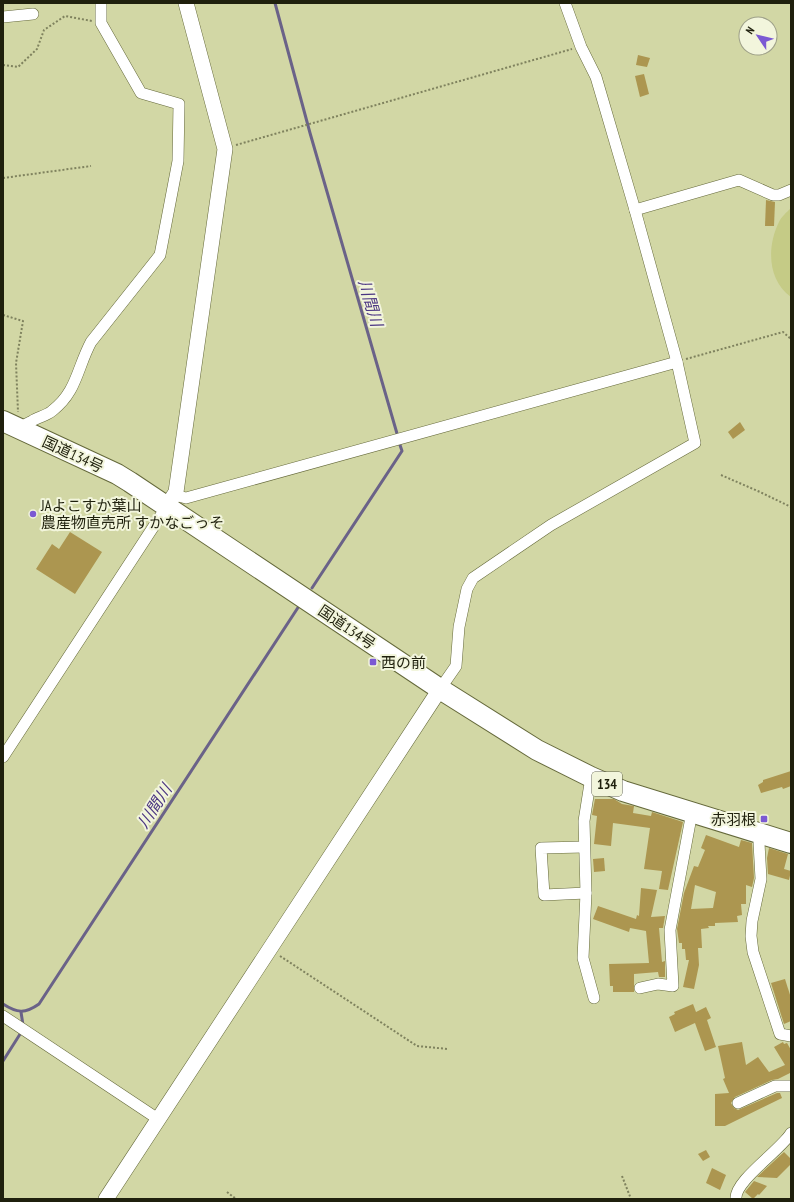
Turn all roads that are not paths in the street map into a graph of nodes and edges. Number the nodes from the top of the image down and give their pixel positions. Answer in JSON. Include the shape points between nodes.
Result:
{"nodes":[{"id":1,"x":101,"y":3,"type":"edge"},
{"id":2,"x":186,"y":3,"type":"edge"},
{"id":3,"x":565,"y":3,"type":"edge"},
{"id":4,"x":33,"y":14,"type":"dead end"},
{"id":5,"x":3,"y":16,"type":"edge"},
{"id":6,"x":791,"y":190,"type":"edge"},
{"id":7,"x":635,"y":210,"type":"junction"},
{"id":8,"x":677,"y":362,"type":"junction"},
{"id":9,"x":11,"y":425,"type":"edge"},
{"id":10,"x":171,"y":501,"type":"junction"},
{"id":11,"x":440,"y":689,"type":"junction"},
{"id":12,"x":3,"y":758,"type":"edge"},
{"id":13,"x":591,"y":777,"type":"junction"},
{"id":14,"x":692,"y":812,"type":"junction"},
{"id":15,"x":761,"y":834,"type":"junction"},
{"id":16,"x":791,"y":843,"type":"edge"},
{"id":17,"x":584,"y":847,"type":"junction"},
{"id":18,"x":586,"y":893,"type":"junction"},
{"id":19,"x":640,"y":988,"type":"dead end"},
{"id":20,"x":594,"y":998,"type":"dead end"},
{"id":21,"x":3,"y":1016,"type":"edge"},
{"id":22,"x":791,"y":1036,"type":"edge"},
{"id":23,"x":791,"y":1086,"type":"edge"},
{"id":24,"x":738,"y":1103,"type":"dead end"},
{"id":25,"x":158,"y":1119,"type":"junction"},
{"id":26,"x":791,"y":1133,"type":"edge"},
{"id":27,"x":106,"y":1199,"type":"edge"},
{"id":28,"x":736,"y":1199,"type":"edge"}],
"edges":[{"from":1,"to":9,"type":"street","via":[[100,23],[142,93],[180,104],[178,161],[160,255],[91,342],[68,395],[50,413]]},
{"from":2,"to":10,"type":"street","via":[[225,148],[176,492]]},
{"from":3,"to":7,"type":"street","via":[[580,47],[596,77]]},
{"from":4,"to":5,"type":"street"},
{"from":6,"to":7,"type":"street","via":[[772,195],[739,180]]},
{"from":7,"to":8,"type":"street"},
{"from":8,"to":10,"type":"street"},
{"from":8,"to":11,"type":"street","via":[[695,443],[551,525],[473,578],[467,589],[459,626],[456,666]]},
{"from":9,"to":10,"type":"highway","name":"国道134号","number":"134"},
{"from":10,"to":11,"type":"highway","name":"国道134号","number":"134"},
{"from":10,"to":12,"type":"street"},
{"from":11,"to":13,"type":"highway","name":"国道134号","number":"134","via":[[537,750]]},
{"from":11,"to":25,"type":"street"},
{"from":13,"to":14,"type":"highway","name":"国道134号","number":"134","via":[[623,791]]},
{"from":13,"to":17,"type":"street","via":[[584,821]]},
{"from":14,"to":15,"type":"highway","name":"国道134号","number":"134"},
{"from":14,"to":19,"type":"street","via":[[670,932],[673,986],[658,984]]},
{"from":15,"to":16,"type":"highway","name":"国道134号","number":"134"},
{"from":15,"to":22,"type":"street","via":[[761,878],[752,921],[753,952],[780,1034]]},
{"from":17,"to":18,"type":"street"},
{"from":17,"to":18,"type":"street","via":[[542,848],[544,895]]},
{"from":18,"to":20,"type":"street","via":[[584,958]]},
{"from":21,"to":25,"type":"street"},
{"from":23,"to":24,"type":"street","via":[[775,1086]]},
{"from":25,"to":27,"type":"street"},
{"from":26,"to":28,"type":"street","via":[[746,1179],[735,1195]]}]}
